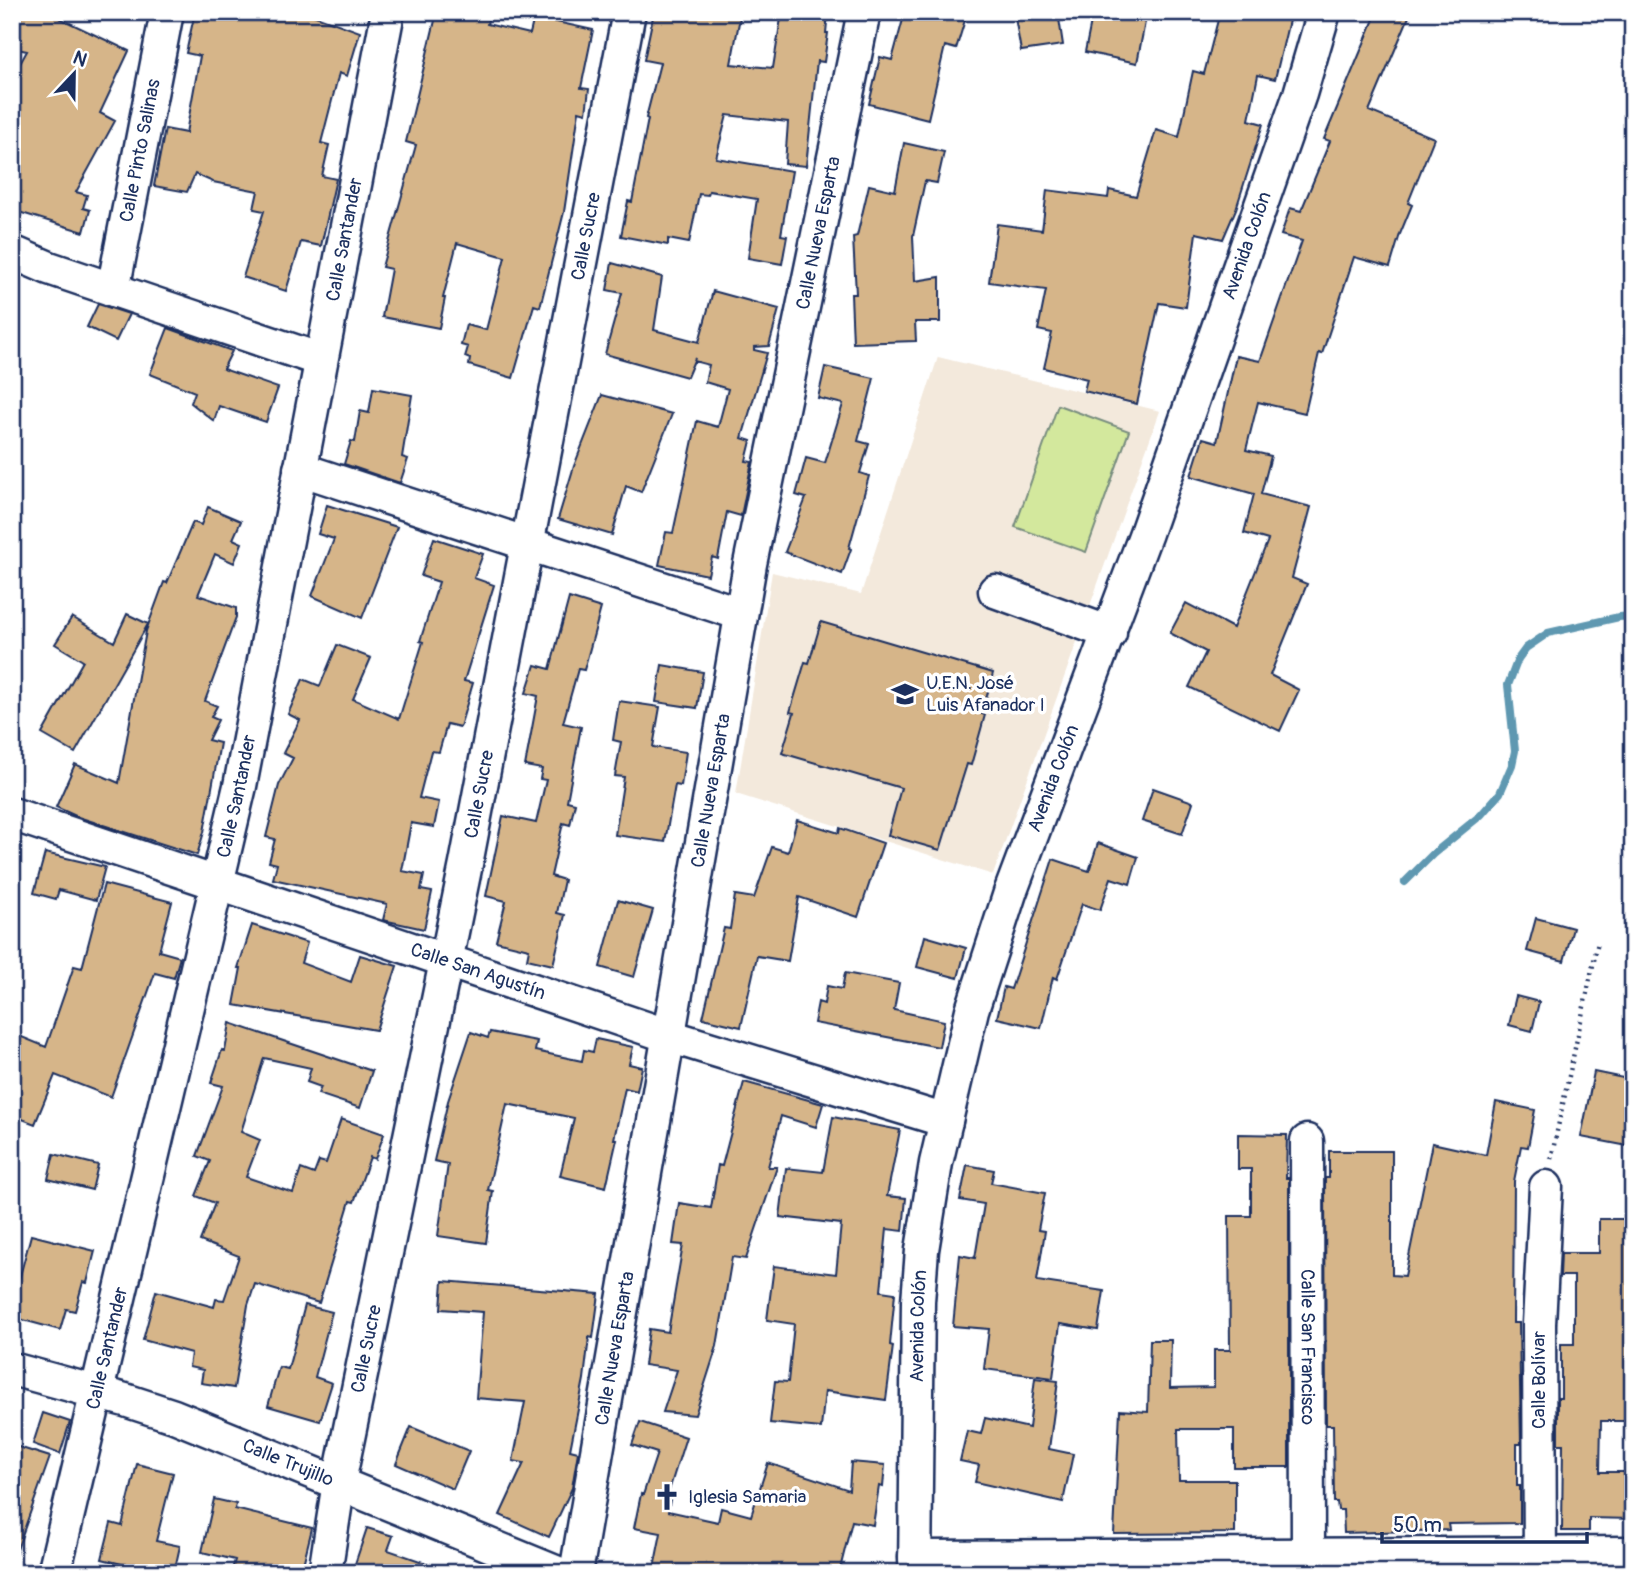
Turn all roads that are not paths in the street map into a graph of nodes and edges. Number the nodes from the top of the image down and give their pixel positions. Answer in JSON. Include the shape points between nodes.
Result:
{"nodes":[{"id":1,"x":167,"y":12,"type":"edge"},
{"id":2,"x":388,"y":12,"type":"edge"},
{"id":3,"x":629,"y":12,"type":"edge"},
{"id":4,"x":864,"y":12,"type":"edge"},
{"id":5,"x":1324,"y":12,"type":"edge"},
{"id":6,"x":12,"y":252,"type":"edge"},
{"id":7,"x":113,"y":290,"type":"junction"},
{"id":8,"x":321,"y":360,"type":"junction"},
{"id":9,"x":300,"y":469,"type":"junction"},
{"id":10,"x":528,"y":544,"type":"junction"},
{"id":11,"x":995,"y":591,"type":"dead end"},
{"id":12,"x":741,"y":614,"type":"junction"},
{"id":13,"x":1110,"y":633,"type":"junction"},
{"id":14,"x":12,"y":814,"type":"edge"},
{"id":15,"x":218,"y":884,"type":"junction"},
{"id":16,"x":446,"y":961,"type":"junction"},
{"id":17,"x":669,"y":1035,"type":"junction"},
{"id":18,"x":946,"y":1121,"type":"junction"},
{"id":19,"x":1307,"y":1142,"type":"dead end"},
{"id":20,"x":1546,"y":1187,"type":"road end"},
{"id":21,"x":25,"y":1373,"type":"edge"},
{"id":22,"x":98,"y":1392,"type":"junction"},
{"id":23,"x":12,"y":1396,"type":"edge"},
{"id":24,"x":339,"y":1482,"type":"junction"},
{"id":25,"x":1633,"y":1553,"type":"edge"},
{"id":26,"x":1308,"y":1555,"type":"junction"},
{"id":27,"x":1541,"y":1563,"type":"edge"},
{"id":28,"x":1237,"y":1564,"type":"edge"},
{"id":29,"x":915,"y":1565,"type":"edge"},
{"id":30,"x":54,"y":1573,"type":"edge"},
{"id":31,"x":325,"y":1573,"type":"edge"},
{"id":32,"x":558,"y":1573,"type":"edge"},
{"id":33,"x":576,"y":1573,"type":"edge"}],
"edges":[{"from":1,"to":7,"type":"street","name":"Calle Pinto Salinas"},
{"from":2,"to":8,"type":"street","name":"Calle Santander"},
{"from":3,"to":10,"type":"street","name":"Calle Sucre"},
{"from":4,"to":12,"type":"street","name":"Calle Nueva Esparta"},
{"from":5,"to":13,"type":"street","name":"Avenida Colón","via":[[1300,94]]},
{"from":6,"to":7,"type":"street"},
{"from":7,"to":8,"type":"street"},
{"from":8,"to":9,"type":"street","name":"Calle Santander"},
{"from":9,"to":10,"type":"street"},
{"from":9,"to":15,"type":"street","name":"Calle Santander"},
{"from":10,"to":12,"type":"street"},
{"from":10,"to":16,"type":"street","name":"Calle Sucre"},
{"from":11,"to":13,"type":"street"},
{"from":12,"to":17,"type":"street","name":"Calle Nueva Esparta"},
{"from":13,"to":18,"type":"street","name":"Avenida Colón","via":[[990,949]]},
{"from":14,"to":15,"type":"street","name":"Calle San Agustín"},
{"from":15,"to":16,"type":"street","name":"Calle San Agustín"},
{"from":15,"to":22,"type":"street","name":"Calle Santander"},
{"from":16,"to":17,"type":"street","name":"Calle San Agustín"},
{"from":16,"to":24,"type":"street","name":"Calle Sucre"},
{"from":17,"to":18,"type":"street","name":"Calle San Agustín"},
{"from":17,"to":33,"type":"street","name":"Calle Nueva Esparta"},
{"from":18,"to":29,"type":"street","name":"Avenida Colón","via":[[922,1250],[918,1301]]},
{"from":19,"to":26,"type":"street","name":"Calle San Francisco"},
{"from":20,"to":27,"type":"street","name":"Calle Bolívar","via":[[1539,1324]]},
{"from":21,"to":22,"type":"street","name":"Calle Trujillo"},
{"from":21,"to":23,"type":"street"},
{"from":22,"to":24,"type":"street","name":"Calle Trujillo","via":[[174,1416]]},
{"from":22,"to":30,"type":"street","name":"Calle Santander"},
{"from":24,"to":31,"type":"street","name":"Calle Sucre"},
{"from":24,"to":32,"type":"street","name":"Calle Trujillo"},
{"from":25,"to":27,"type":"street"},
{"from":26,"to":27,"type":"street"},
{"from":26,"to":28,"type":"street"},
{"from":28,"to":29,"type":"street"}]}
